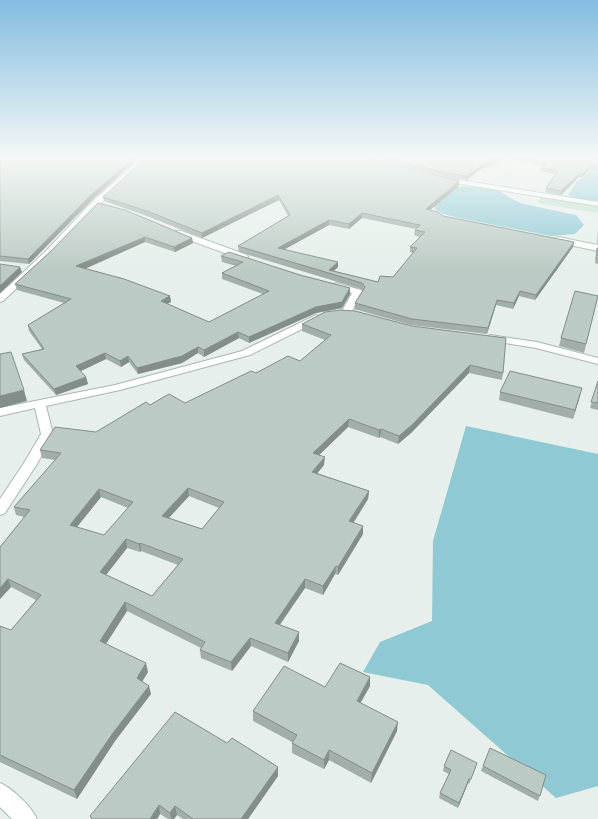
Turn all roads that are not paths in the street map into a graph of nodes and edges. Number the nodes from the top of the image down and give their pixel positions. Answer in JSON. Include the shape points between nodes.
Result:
{"nodes":[{"id":1,"x":105,"y":194,"type":"edge"},
{"id":2,"x":538,"y":194,"type":"edge"},
{"id":3,"x":96,"y":203,"type":"junction"},
{"id":4,"x":598,"y":204,"type":"edge"},
{"id":5,"x":106,"y":205,"type":"edge"},
{"id":6,"x":167,"y":228,"type":"edge"},
{"id":7,"x":551,"y":238,"type":"edge"},
{"id":8,"x":598,"y":248,"type":"edge"},
{"id":9,"x":253,"y":260,"type":"edge"},
{"id":10,"x":16,"y":267,"type":"edge"},
{"id":11,"x":32,"y":269,"type":"junction"},
{"id":12,"x":327,"y":284,"type":"edge"},
{"id":13,"x":0,"y":299,"type":"edge"},
{"id":14,"x":479,"y":337,"type":"edge"},
{"id":15,"x":598,"y":361,"type":"edge"},
{"id":16,"x":40,"y":404,"type":"junction"},
{"id":17,"x":0,"y":412,"type":"edge"},
{"id":18,"x":0,"y":510,"type":"edge"},
{"id":19,"x":0,"y":793,"type":"edge"},
{"id":20,"x":27,"y":819,"type":"edge"}],
"edges":[{"from":1,"to":3,"type":"street"},
{"from":2,"to":4,"type":"street"},
{"from":3,"to":5,"type":"street"},
{"from":3,"to":11,"type":"street"},
{"from":6,"to":9,"type":"street"},
{"from":7,"to":8,"type":"street"},
{"from":10,"to":11,"type":"street"},
{"from":11,"to":13,"type":"street"},
{"from":12,"to":16,"type":"street","via":[[358,292],[352,314],[340,312],[321,316],[246,353],[155,378]]},
{"from":14,"to":15,"type":"street","via":[[537,345]]},
{"from":16,"to":17,"type":"street"},
{"from":16,"to":18,"type":"street","via":[[48,434]]},
{"from":19,"to":20,"type":"street"}]}
